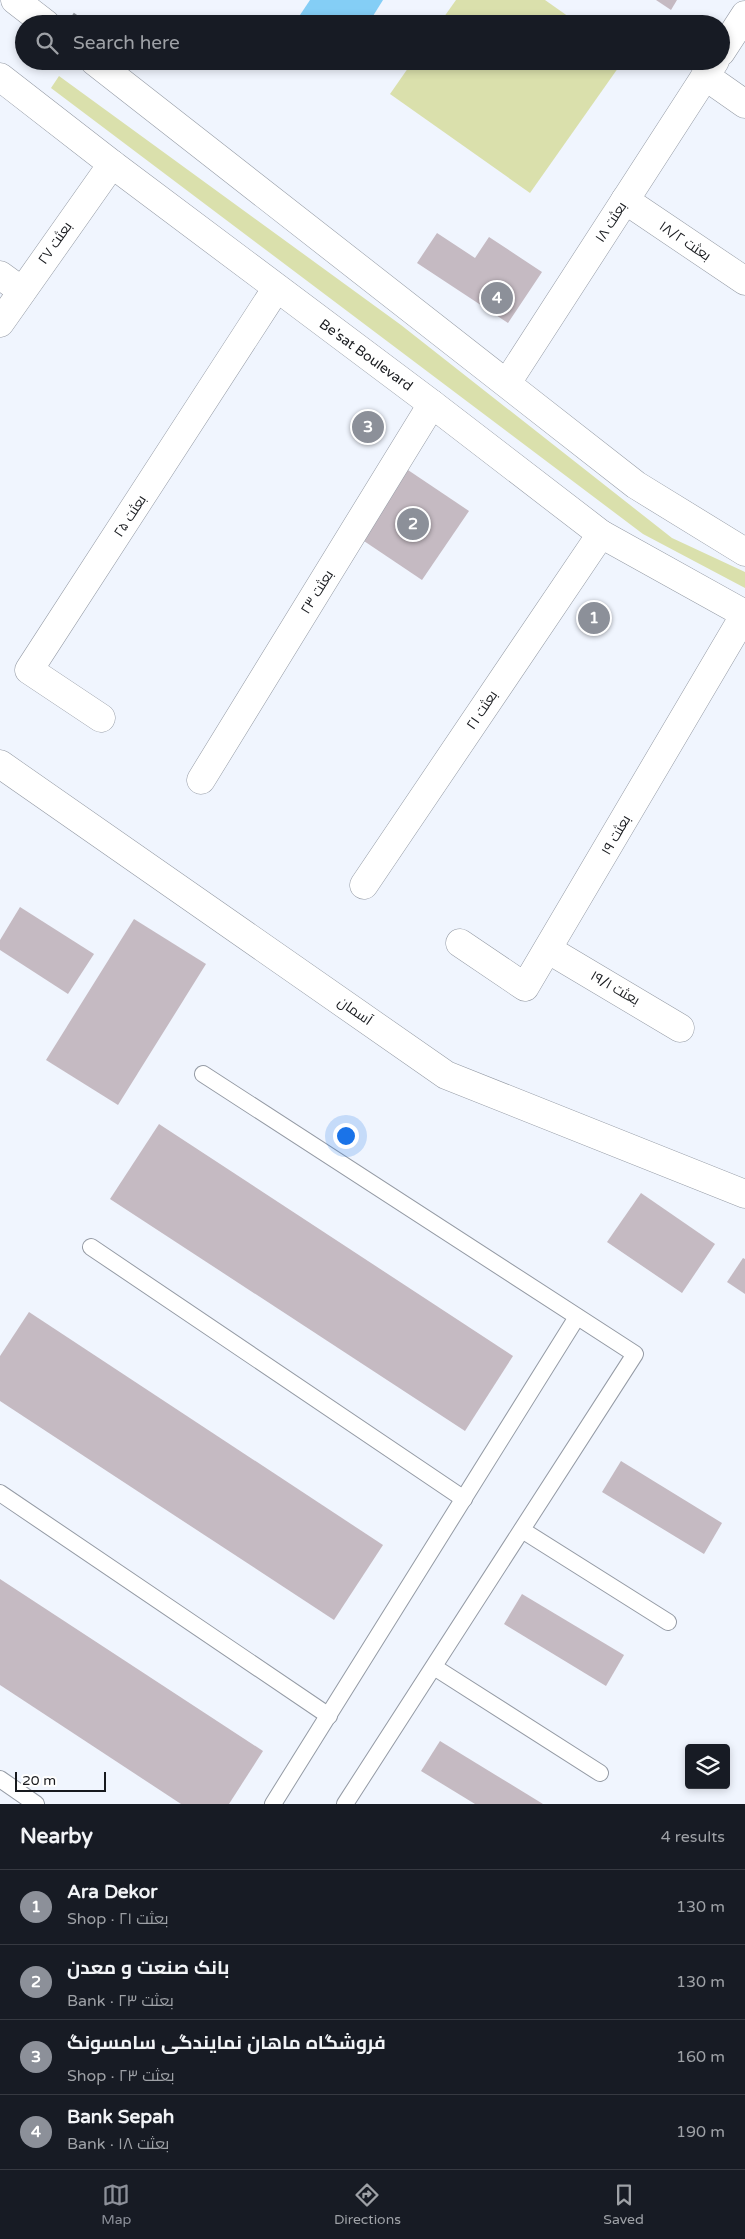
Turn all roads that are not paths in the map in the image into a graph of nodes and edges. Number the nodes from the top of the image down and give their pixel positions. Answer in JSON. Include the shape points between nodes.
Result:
{"nodes":[{"id":1,"x":15,"y":0,"type":"edge"},
{"id":2,"x":34,"y":15,"type":"edge"},
{"id":3,"x":745,"y":15,"type":"edge"},
{"id":4,"x":730,"y":38,"type":"edge"},
{"id":5,"x":106,"y":70,"type":"edge"},
{"id":6,"x":709,"y":70,"type":"edge"},
{"id":7,"x":711,"y":70,"type":"edge"},
{"id":8,"x":0,"y":77,"type":"edge"},
{"id":9,"x":745,"y":104,"type":"edge"},
{"id":10,"x":112,"y":164,"type":"junction"},
{"id":11,"x":625,"y":200,"type":"junction"},
{"id":12,"x":0,"y":275,"type":"edge"},
{"id":13,"x":745,"y":281,"type":"edge"},
{"id":14,"x":276,"y":289,"type":"junction"},
{"id":15,"x":22,"y":291,"type":"junction"},
{"id":16,"x":0,"y":323,"type":"edge"},
{"id":17,"x":506,"y":383,"type":"junction"},
{"id":18,"x":432,"y":404,"type":"junction"},
{"id":19,"x":601,"y":534,"type":"junction"},
{"id":20,"x":745,"y":552,"type":"edge"},
{"id":21,"x":745,"y":614,"type":"edge"},
{"id":22,"x":101,"y":718,"type":"dead end"},
{"id":23,"x":0,"y":764,"type":"edge"},
{"id":24,"x":201,"y":780,"type":"dead end"},
{"id":25,"x":364,"y":885,"type":"dead end"},
{"id":26,"x":460,"y":943,"type":"dead end"},
{"id":27,"x":549,"y":950,"type":"junction"},
{"id":28,"x":680,"y":1028,"type":"dead end"},
{"id":29,"x":203,"y":1074,"type":"dead end"},
{"id":30,"x":745,"y":1194,"type":"edge"},
{"id":31,"x":91,"y":1247,"type":"dead end"},
{"id":32,"x":577,"y":1317,"type":"junction"},
{"id":33,"x":0,"y":1493,"type":"edge"},
{"id":34,"x":464,"y":1499,"type":"junction"},
{"id":35,"x":522,"y":1530,"type":"junction"},
{"id":36,"x":668,"y":1622,"type":"dead end"},
{"id":37,"x":434,"y":1667,"type":"junction"},
{"id":38,"x":329,"y":1716,"type":"junction"},
{"id":39,"x":600,"y":1772,"type":"dead end"},
{"id":40,"x":0,"y":1779,"type":"edge"},
{"id":41,"x":36,"y":1804,"type":"edge"},
{"id":42,"x":273,"y":1804,"type":"edge"},
{"id":43,"x":345,"y":1804,"type":"edge"}],
"edges":[{"from":1,"to":2,"type":"street"},
{"from":3,"to":4,"type":"street"},
{"from":5,"to":17,"type":"street"},
{"from":6,"to":11,"type":"street","name":"بعثت ۱۸"},
{"from":7,"to":9,"type":"street"},
{"from":8,"to":10,"type":"street","name":"Be'sat Boulevard"},
{"from":10,"to":14,"type":"street","name":"Be'sat Boulevard"},
{"from":10,"to":15,"type":"street","name":"۲۷ بعثت"},
{"from":11,"to":13,"type":"street","name":"۱۸/۲ بعثت"},
{"from":11,"to":17,"type":"street","name":"بعثت ۱۸"},
{"from":12,"to":15,"type":"street"},
{"from":14,"to":18,"type":"street","name":"Be'sat Boulevard"},
{"from":14,"to":22,"type":"street","name":"۲۵ بعثت","via":[[29,670]]},
{"from":15,"to":16,"type":"street","name":"۲۷ بعثت"},
{"from":17,"to":20,"type":"street","via":[[636,485]]},
{"from":18,"to":19,"type":"street","name":"Be'sat Boulevard"},
{"from":18,"to":24,"type":"street","name":"۲۳ بعثت"},
{"from":19,"to":21,"type":"street","name":"Be'sat Boulevard"},
{"from":19,"to":25,"type":"street","name":"۲۱ بعثت"},
{"from":21,"to":27,"type":"street","name":"بعثت ۱۹"},
{"from":23,"to":30,"type":"street","name":"آسمان","via":[[446,1075]]},
{"from":26,"to":27,"type":"street","name":"بعثت ۱۹","via":[[525,987]]},
{"from":27,"to":28,"type":"street","name":"۱۹/۱ بعثت"},
{"from":29,"to":32,"type":"lane"},
{"from":31,"to":34,"type":"lane"},
{"from":32,"to":34,"type":"lane"},
{"from":32,"to":35,"type":"lane","via":[[635,1354]]},
{"from":33,"to":38,"type":"lane"},
{"from":34,"to":38,"type":"lane"},
{"from":35,"to":36,"type":"lane"},
{"from":35,"to":37,"type":"lane"},
{"from":37,"to":39,"type":"lane"},
{"from":37,"to":43,"type":"lane"},
{"from":38,"to":42,"type":"lane"},
{"from":40,"to":41,"type":"lane"}]}
